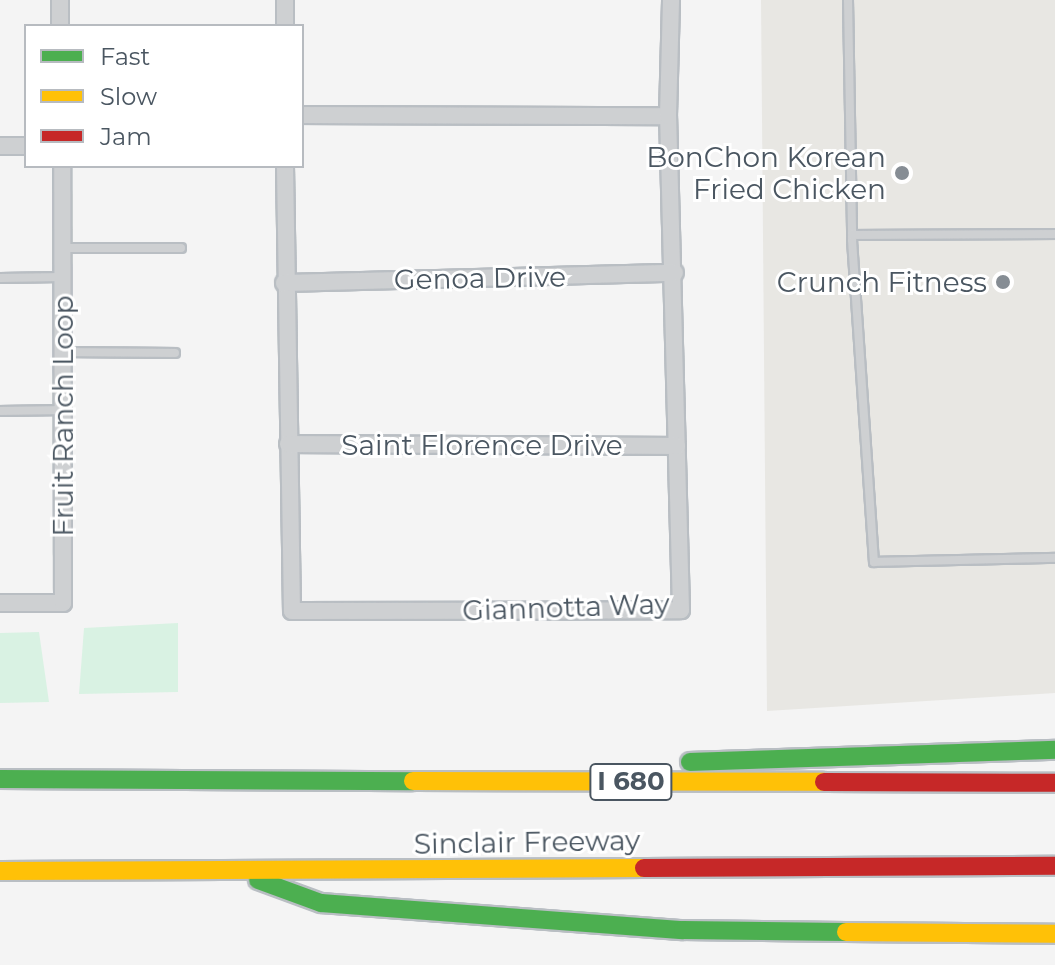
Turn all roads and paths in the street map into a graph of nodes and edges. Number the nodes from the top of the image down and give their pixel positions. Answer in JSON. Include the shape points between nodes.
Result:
{"nodes":[{"id":1,"x":60,"y":0,"type":"edge"},
{"id":2,"x":285,"y":0,"type":"edge"},
{"id":3,"x":671,"y":0,"type":"edge"},
{"id":4,"x":848,"y":0,"type":"edge"},
{"id":5,"x":60,"y":24,"type":"edge"},
{"id":6,"x":285,"y":24,"type":"edge"},
{"id":7,"x":304,"y":115,"type":"edge"},
{"id":8,"x":668,"y":116,"type":"junction"},
{"id":9,"x":0,"y":146,"type":"edge"},
{"id":10,"x":24,"y":146,"type":"edge"},
{"id":11,"x":62,"y":168,"type":"edge"},
{"id":12,"x":285,"y":168,"type":"edge"},
{"id":13,"x":1055,"y":234,"type":"edge"},
{"id":14,"x":852,"y":235,"type":"junction"},
{"id":15,"x":62,"y":248,"type":"junction"},
{"id":16,"x":181,"y":248,"type":"dead end"},
{"id":17,"x":675,"y":273,"type":"junction"},
{"id":18,"x":62,"y":277,"type":"junction"},
{"id":19,"x":0,"y":278,"type":"edge"},
{"id":20,"x":284,"y":283,"type":"junction"},
{"id":21,"x":63,"y":352,"type":"junction"},
{"id":22,"x":175,"y":353,"type":"dead end"},
{"id":23,"x":63,"y":410,"type":"junction"},
{"id":24,"x":0,"y":411,"type":"edge"},
{"id":25,"x":288,"y":444,"type":"junction"},
{"id":26,"x":677,"y":446,"type":"junction"},
{"id":27,"x":1055,"y":558,"type":"edge"},
{"id":28,"x":0,"y":603,"type":"edge"},
{"id":29,"x":1055,"y":750,"type":"edge"},
{"id":30,"x":0,"y":779,"type":"edge"},
{"id":31,"x":208,"y":780,"type":"junction"},
{"id":32,"x":1055,"y":783,"type":"edge"},
{"id":33,"x":1055,"y":866,"type":"edge"},
{"id":34,"x":0,"y":871,"type":"edge"},
{"id":35,"x":237,"y":873,"type":"junction"},
{"id":36,"x":1055,"y":934,"type":"edge"}],
"edges":[{"from":1,"to":5,"type":"street"},
{"from":2,"to":6,"type":"street"},
{"from":3,"to":8,"type":"street","name":"Giannotta Way"},
{"from":4,"to":14,"type":"lane"},
{"from":7,"to":8,"type":"street"},
{"from":8,"to":17,"type":"street","name":"Giannotta Way"},
{"from":9,"to":10,"type":"street"},
{"from":11,"to":15,"type":"street","name":"Fruit Ranch Loop"},
{"from":12,"to":20,"type":"street","name":"Giannotta Way"},
{"from":13,"to":14,"type":"lane"},
{"from":14,"to":27,"type":"lane","via":[[874,562]]},
{"from":15,"to":16,"type":"lane"},
{"from":15,"to":18,"type":"street","name":"Fruit Ranch Loop"},
{"from":17,"to":20,"type":"street","name":"Genoa Drive"},
{"from":17,"to":26,"type":"street","name":"Giannotta Way"},
{"from":18,"to":19,"type":"lane"},
{"from":18,"to":21,"type":"street","name":"Fruit Ranch Loop"},
{"from":20,"to":25,"type":"street","name":"Giannotta Way"},
{"from":21,"to":22,"type":"lane"},
{"from":21,"to":23,"type":"street","name":"Fruit Ranch Loop"},
{"from":23,"to":24,"type":"lane"},
{"from":23,"to":28,"type":"street","name":"Fruit Ranch Loop","via":[[63,603]]},
{"from":25,"to":26,"type":"street","name":"Saint Florence Drive"},
{"from":25,"to":26,"type":"street","name":"Giannotta Way","via":[[292,611],[681,610]]},
{"from":29,"to":31,"type":"highway"},
{"from":30,"to":31,"type":"highway","name":"Sinclair Freeway","number":"I 680"},
{"from":31,"to":32,"type":"highway","name":"Sinclair Freeway","number":"I 680"},
{"from":33,"to":35,"type":"highway","name":"Sinclair Freeway"},
{"from":34,"to":35,"type":"highway","name":"Sinclair Freeway"},
{"from":35,"to":36,"type":"highway","via":[[321,903],[583,923],[683,930]]}]}
